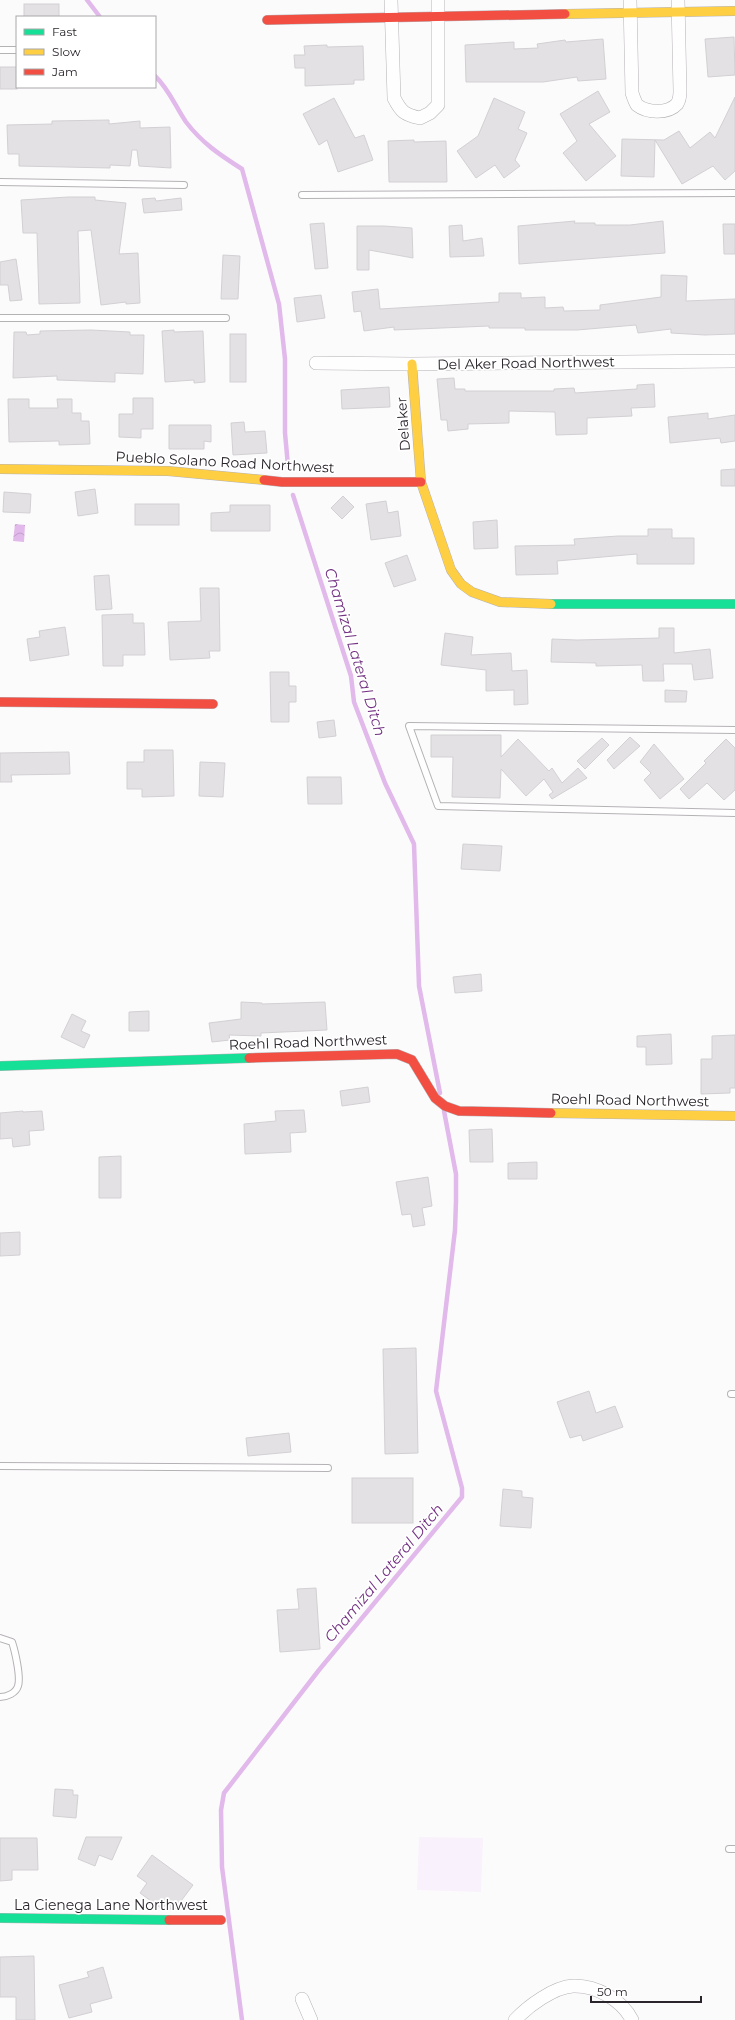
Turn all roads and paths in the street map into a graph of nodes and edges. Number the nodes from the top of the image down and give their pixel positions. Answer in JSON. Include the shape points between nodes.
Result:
{"nodes":[{"id":1,"x":390,"y":0,"type":"edge"},
{"id":2,"x":438,"y":0,"type":"edge"},
{"id":3,"x":630,"y":6,"type":"edge"},
{"id":4,"x":679,"y":6,"type":"edge"},
{"id":5,"x":735,"y":11,"type":"edge"},
{"id":6,"x":438,"y":17,"type":"junction"},
{"id":7,"x":391,"y":18,"type":"junction"},
{"id":8,"x":268,"y":20,"type":"dead end"},
{"id":9,"x":0,"y":50,"type":"edge"},
{"id":10,"x":16,"y":50,"type":"edge"},
{"id":11,"x":0,"y":182,"type":"edge"},
{"id":12,"x":184,"y":185,"type":"dead end"},
{"id":13,"x":735,"y":193,"type":"edge"},
{"id":14,"x":302,"y":195,"type":"dead end"},
{"id":15,"x":0,"y":318,"type":"edge"},
{"id":16,"x":226,"y":318,"type":"dead end"},
{"id":17,"x":735,"y":361,"type":"edge"},
{"id":18,"x":316,"y":363,"type":"dead end"},
{"id":19,"x":412,"y":364,"type":"junction"},
{"id":20,"x":0,"y":469,"type":"edge"},
{"id":21,"x":421,"y":482,"type":"junction"},
{"id":22,"x":735,"y":604,"type":"edge"},
{"id":23,"x":0,"y":702,"type":"edge"},
{"id":24,"x":213,"y":704,"type":"dead end"},
{"id":25,"x":735,"y":730,"type":"edge"},
{"id":26,"x":735,"y":813,"type":"edge"},
{"id":27,"x":0,"y":1066,"type":"edge"},
{"id":28,"x":735,"y":1116,"type":"edge"},
{"id":29,"x":0,"y":1466,"type":"edge"},
{"id":30,"x":328,"y":1468,"type":"dead end"},
{"id":31,"x":0,"y":1638,"type":"edge"},
{"id":32,"x":0,"y":1697,"type":"edge"},
{"id":33,"x":0,"y":1918,"type":"edge"},
{"id":34,"x":221,"y":1920,"type":"dead end"},
{"id":35,"x":302,"y":1999,"type":"dead end"},
{"id":36,"x":311,"y":2020,"type":"edge"},
{"id":37,"x":516,"y":2020,"type":"edge"},
{"id":38,"x":632,"y":2020,"type":"edge"}],
"edges":[{"from":1,"to":7,"type":"street"},
{"from":2,"to":6,"type":"street"},
{"from":3,"to":4,"type":"street"},
{"from":3,"to":4,"type":"street","via":[[632,93],[637,104],[654,111],[671,108],[678,103]]},
{"from":3,"to":6,"type":"street"},
{"from":4,"to":5,"type":"street"},
{"from":6,"to":7,"type":"street"},
{"from":6,"to":7,"type":"street","via":[[438,105],[420,118],[400,110],[394,98]]},
{"from":7,"to":8,"type":"street"},
{"from":9,"to":10,"type":"lane"},
{"from":11,"to":12,"type":"lane"},
{"from":13,"to":14,"type":"lane"},
{"from":15,"to":16,"type":"lane"},
{"from":17,"to":19,"type":"street","name":"Del Aker Road Northwest"},
{"from":18,"to":19,"type":"street","name":"Del Aker Road Northwest"},
{"from":19,"to":21,"type":"street","name":"Delaker"},
{"from":20,"to":21,"type":"street","name":"Pueblo Solano Road Northwest","via":[[168,471],[282,482]]},
{"from":21,"to":22,"type":"street","via":[[451,570],[461,584],[484,597],[518,604]]},
{"from":23,"to":24,"type":"street"},
{"from":25,"to":26,"type":"lane","via":[[408,726],[438,806]]},
{"from":27,"to":28,"type":"street","name":"Roehl Road Northwest","via":[[397,1054],[412,1060],[435,1098],[445,1106],[459,1111]]},
{"from":29,"to":30,"type":"lane"},
{"from":31,"to":32,"type":"lane","via":[[12,1642],[16,1653],[18,1686],[13,1693]]},
{"from":33,"to":34,"type":"street","name":"La Cienega Lane Northwest"},
{"from":35,"to":36,"type":"street"},
{"from":37,"to":38,"type":"street","via":[[524,2010],[551,1993],[573,1986],[594,1989],[614,1999],[628,2012]]}]}
